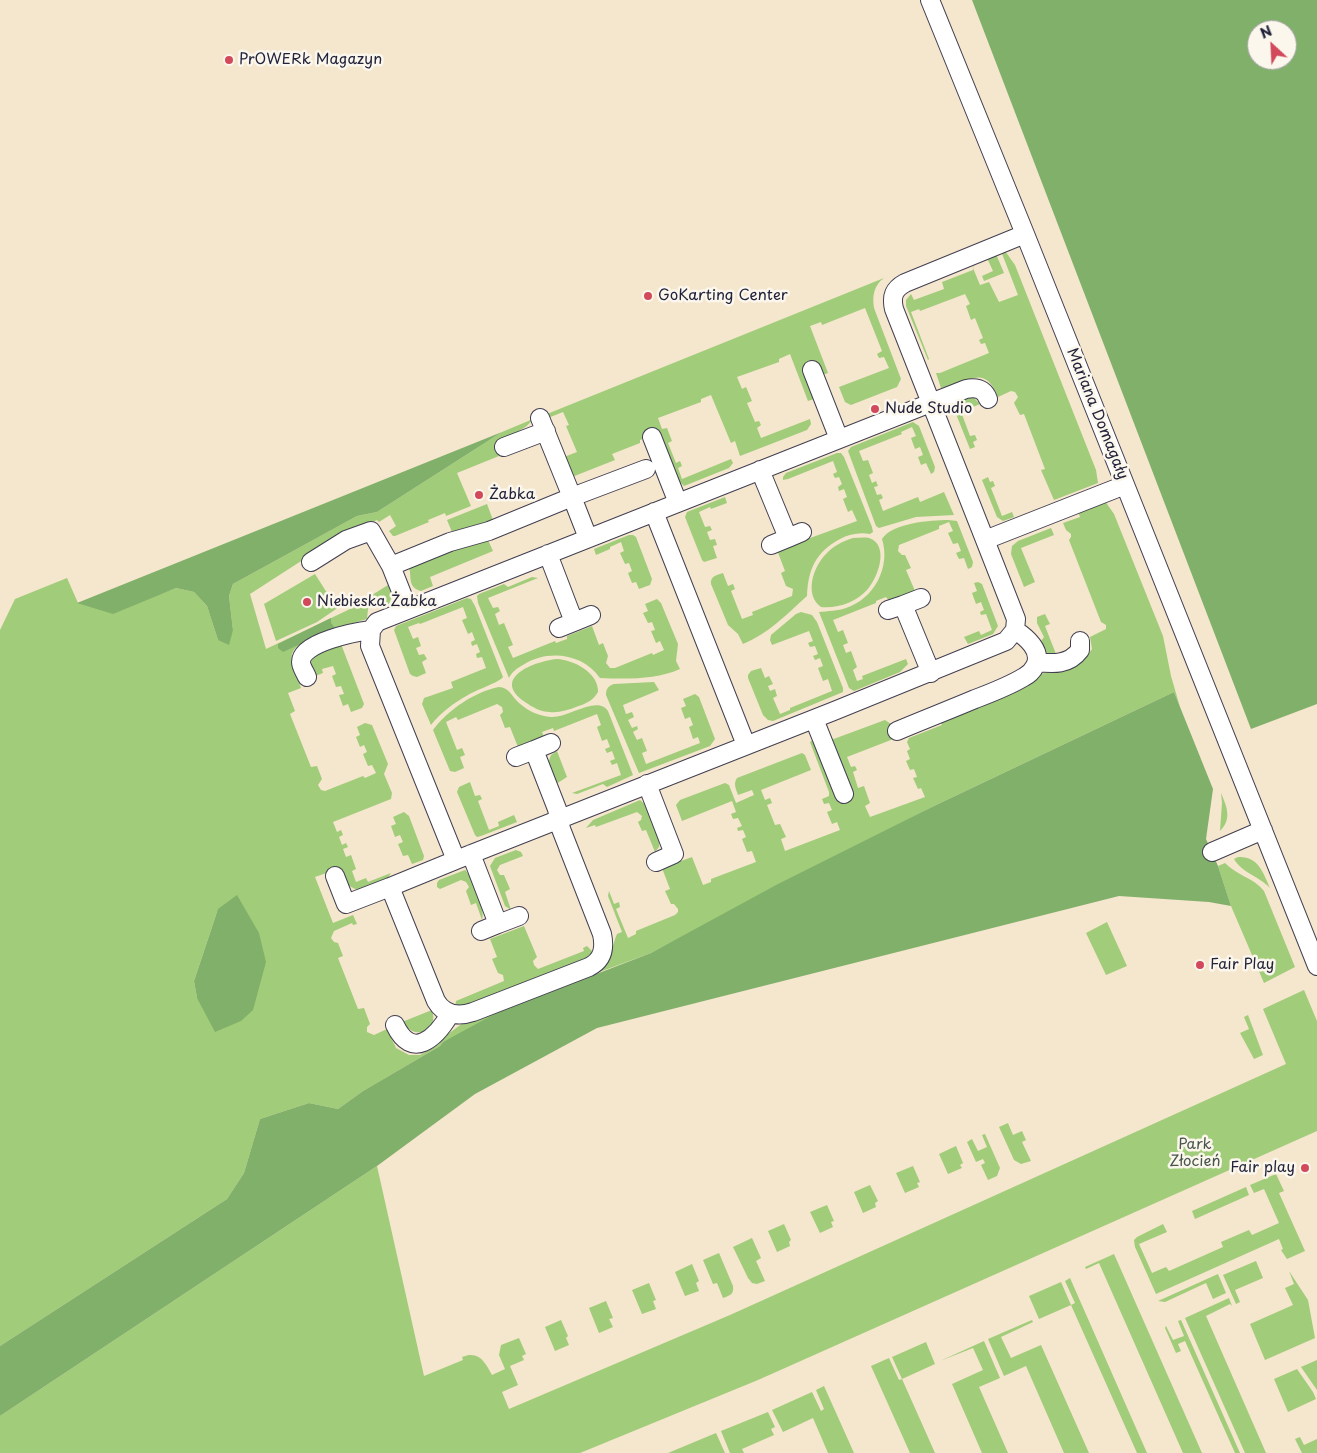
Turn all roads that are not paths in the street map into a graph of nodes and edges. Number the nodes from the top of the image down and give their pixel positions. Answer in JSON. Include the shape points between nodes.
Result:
{"nodes":[{"id":1,"x":930,"y":0,"type":"edge"},
{"id":2,"x":1025,"y":234,"type":"junction"},
{"id":3,"x":812,"y":370,"type":"dead end"},
{"id":4,"x":988,"y":399,"type":"dead end"},
{"id":5,"x":930,"y":403,"type":"junction"},
{"id":6,"x":652,"y":437,"type":"dead end"},
{"id":7,"x":839,"y":439,"type":"junction"},
{"id":8,"x":504,"y":447,"type":"dead end"},
{"id":9,"x":646,"y":469,"type":"dead end"},
{"id":10,"x":760,"y":470,"type":"junction"},
{"id":11,"x":1125,"y":485,"type":"junction"},
{"id":12,"x":572,"y":497,"type":"junction"},
{"id":13,"x":678,"y":503,"type":"junction"},
{"id":14,"x":654,"y":512,"type":"junction"},
{"id":15,"x":588,"y":538,"type":"junction"},
{"id":16,"x":986,"y":540,"type":"junction"},
{"id":17,"x":771,"y":545,"type":"dead end"},
{"id":18,"x":548,"y":554,"type":"junction"},
{"id":19,"x":311,"y":562,"type":"dead end"},
{"id":20,"x":392,"y":566,"type":"junction"},
{"id":21,"x":921,"y":598,"type":"dead end"},
{"id":22,"x":408,"y":609,"type":"junction"},
{"id":23,"x":591,"y":615,"type":"dead end"},
{"id":24,"x":371,"y":630,"type":"junction"},
{"id":25,"x":1015,"y":630,"type":"junction"},
{"id":26,"x":1080,"y":641,"type":"dead end"},
{"id":27,"x":1037,"y":662,"type":"junction"},
{"id":28,"x":930,"y":672,"type":"junction"},
{"id":29,"x":307,"y":677,"type":"dead end"},
{"id":30,"x":814,"y":719,"type":"junction"},
{"id":31,"x":896,"y":731,"type":"dead end"},
{"id":32,"x":551,"y":743,"type":"dead end"},
{"id":33,"x":746,"y":745,"type":"junction"},
{"id":34,"x":534,"y":750,"type":"junction"},
{"id":35,"x":516,"y":757,"type":"dead end"},
{"id":36,"x":647,"y":784,"type":"junction"},
{"id":37,"x":844,"y":794,"type":"dead end"},
{"id":38,"x":559,"y":819,"type":"junction"},
{"id":39,"x":1262,"y":830,"type":"junction"},
{"id":40,"x":1212,"y":852,"type":"dead end"},
{"id":41,"x":463,"y":857,"type":"junction"},
{"id":42,"x":656,"y":862,"type":"dead end"},
{"id":43,"x":334,"y":876,"type":"dead end"},
{"id":44,"x":390,"y":887,"type":"junction"},
{"id":45,"x":519,"y":916,"type":"dead end"},
{"id":46,"x":498,"y":924,"type":"junction"},
{"id":47,"x":481,"y":931,"type":"dead end"},
{"id":48,"x":1317,"y":966,"type":"edge"},
{"id":49,"x":450,"y":1014,"type":"junction"},
{"id":50,"x":395,"y":1025,"type":"dead end"}],
"edges":[{"from":1,"to":2,"type":"street","name":"Mariana Domagały"},
{"from":2,"to":5,"type":"street","via":[[909,281],[893,294],[894,309]]},
{"from":2,"to":11,"type":"street","name":"Mariana Domagały"},
{"from":3,"to":7,"type":"street"},
{"from":4,"to":5,"type":"street","via":[[982,390],[972,388]]},
{"from":5,"to":7,"type":"street"},
{"from":5,"to":16,"type":"street"},
{"from":6,"to":13,"type":"street"},
{"from":7,"to":10,"type":"street"},
{"from":8,"to":12,"type":"street","via":[[543,424]]},
{"from":9,"to":12,"type":"street"},
{"from":10,"to":13,"type":"street"},
{"from":10,"to":17,"type":"street","via":[[795,535]]},
{"from":11,"to":16,"type":"street"},
{"from":11,"to":39,"type":"street","name":"Mariana Domagały"},
{"from":12,"to":15,"type":"street"},
{"from":12,"to":20,"type":"street"},
{"from":13,"to":14,"type":"street"},
{"from":14,"to":15,"type":"street"},
{"from":14,"to":33,"type":"street"},
{"from":15,"to":18,"type":"street"},
{"from":16,"to":25,"type":"street","via":[[1015,616]]},
{"from":18,"to":22,"type":"street"},
{"from":18,"to":23,"type":"street","via":[[566,625]]},
{"from":19,"to":20,"type":"street","via":[[346,540],[377,528]]},
{"from":20,"to":22,"type":"street"},
{"from":21,"to":28,"type":"street","via":[[896,608]]},
{"from":22,"to":24,"type":"street","via":[[382,619]]},
{"from":24,"to":29,"type":"street","via":[[340,636],[307,650],[301,662]]},
{"from":24,"to":41,"type":"street","via":[[370,646]]},
{"from":25,"to":27,"type":"street","via":[[1033,646]]},
{"from":25,"to":28,"type":"street","via":[[1003,643]]},
{"from":26,"to":27,"type":"street","via":[[1080,650],[1073,657],[1055,664]]},
{"from":27,"to":31,"type":"street","via":[[1026,677]]},
{"from":28,"to":30,"type":"street"},
{"from":30,"to":33,"type":"street"},
{"from":30,"to":37,"type":"street"},
{"from":32,"to":34,"type":"street"},
{"from":33,"to":36,"type":"street"},
{"from":34,"to":35,"type":"street"},
{"from":34,"to":38,"type":"street"},
{"from":36,"to":38,"type":"street"},
{"from":36,"to":42,"type":"street","via":[[674,854]]},
{"from":38,"to":41,"type":"street"},
{"from":38,"to":49,"type":"street","via":[[602,934],[602,955],[590,967],[465,1015]]},
{"from":39,"to":40,"type":"street"},
{"from":39,"to":48,"type":"street","name":"Mariana Domagały"},
{"from":41,"to":44,"type":"street"},
{"from":41,"to":46,"type":"street"},
{"from":43,"to":44,"type":"street","via":[[346,904]]},
{"from":44,"to":49,"type":"street","via":[[436,1001]]},
{"from":45,"to":46,"type":"street"},
{"from":46,"to":47,"type":"street"},
{"from":49,"to":50,"type":"street","via":[[436,1035],[420,1043],[404,1039]]}]}
